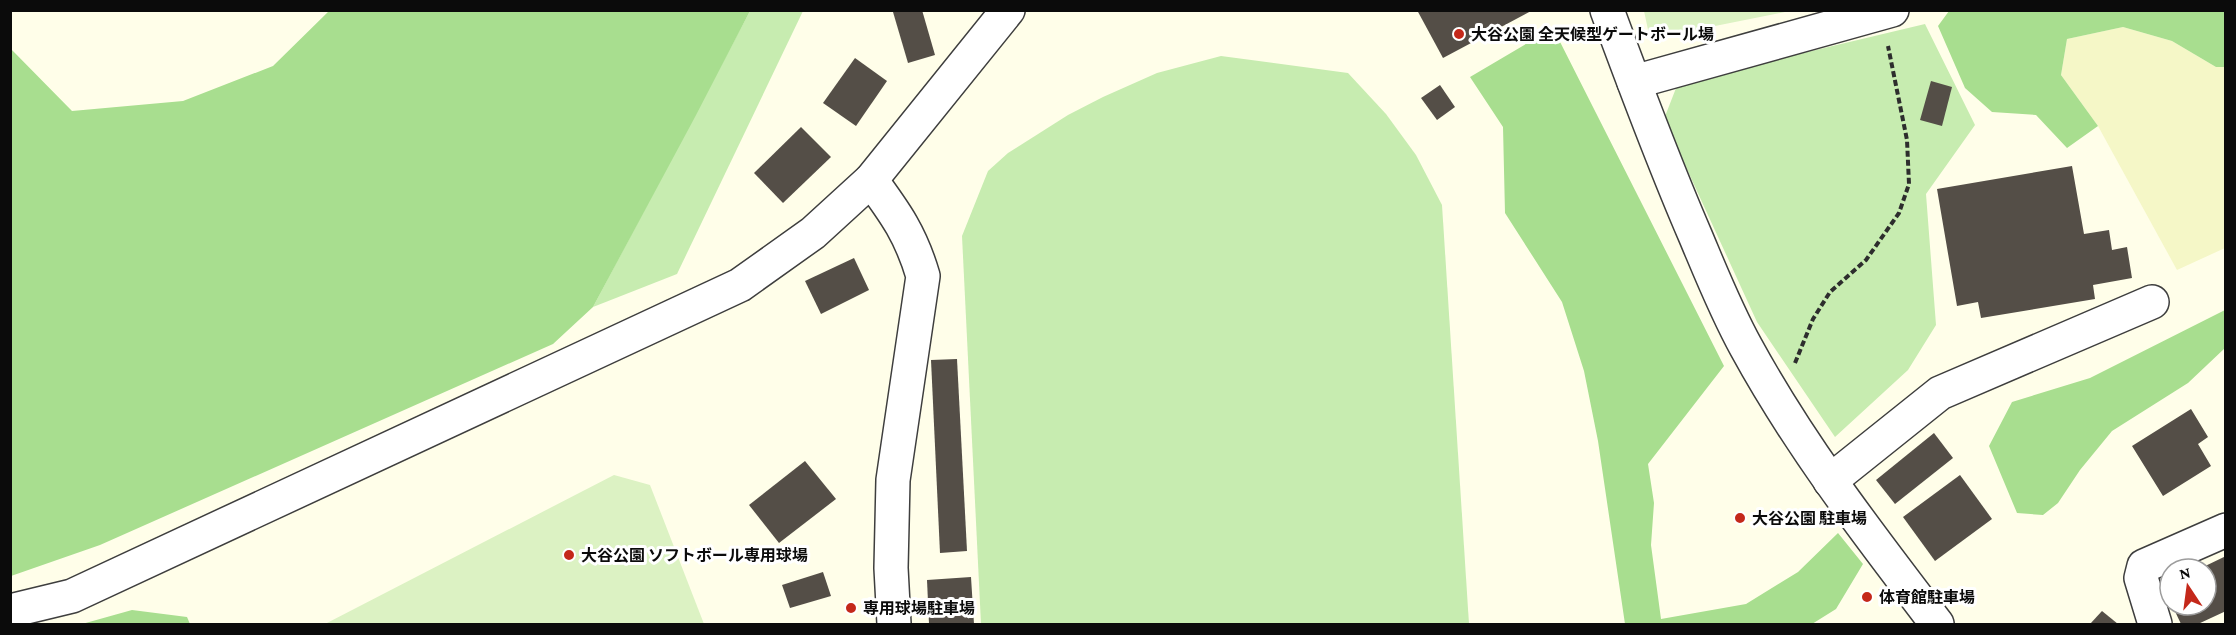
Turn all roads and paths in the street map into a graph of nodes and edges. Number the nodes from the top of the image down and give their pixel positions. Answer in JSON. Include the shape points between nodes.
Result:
{"nodes":[{"id":1,"x":1008,"y":10,"type":"edge"},
{"id":2,"x":1606,"y":10,"type":"edge"},
{"id":3,"x":1888,"y":12,"type":"edge"},
{"id":4,"x":1634,"y":82,"type":"junction"},
{"id":5,"x":871,"y":180,"type":"junction"},
{"id":6,"x":2152,"y":302,"type":"dead end"},
{"id":7,"x":1789,"y":372,"type":"dead end"},
{"id":8,"x":1830,"y":481,"type":"junction"},
{"id":9,"x":2226,"y":530,"type":"edge"},
{"id":10,"x":10,"y":610,"type":"edge"},
{"id":11,"x":894,"y":624,"type":"edge"},
{"id":12,"x":1937,"y":624,"type":"edge"},
{"id":13,"x":2155,"y":624,"type":"edge"}],
"edges":[{"from":1,"to":5,"type":"street"},
{"from":2,"to":4,"type":"street"},
{"from":3,"to":4,"type":"street"},
{"from":3,"to":7,"type":"path","via":[[1886,33],[1907,140],[1909,184],[1899,213],[1866,260],[1830,292]]},
{"from":4,"to":8,"type":"street","via":[[1726,308],[1794,428]]},
{"from":5,"to":10,"type":"street","via":[[813,233],[740,285],[72,596]]},
{"from":5,"to":11,"type":"street","via":[[915,247],[923,276],[893,480]]},
{"from":6,"to":8,"type":"street","via":[[1940,393]]},
{"from":8,"to":12,"type":"street"},
{"from":9,"to":13,"type":"street","via":[[2144,566],[2141,578]]}]}
